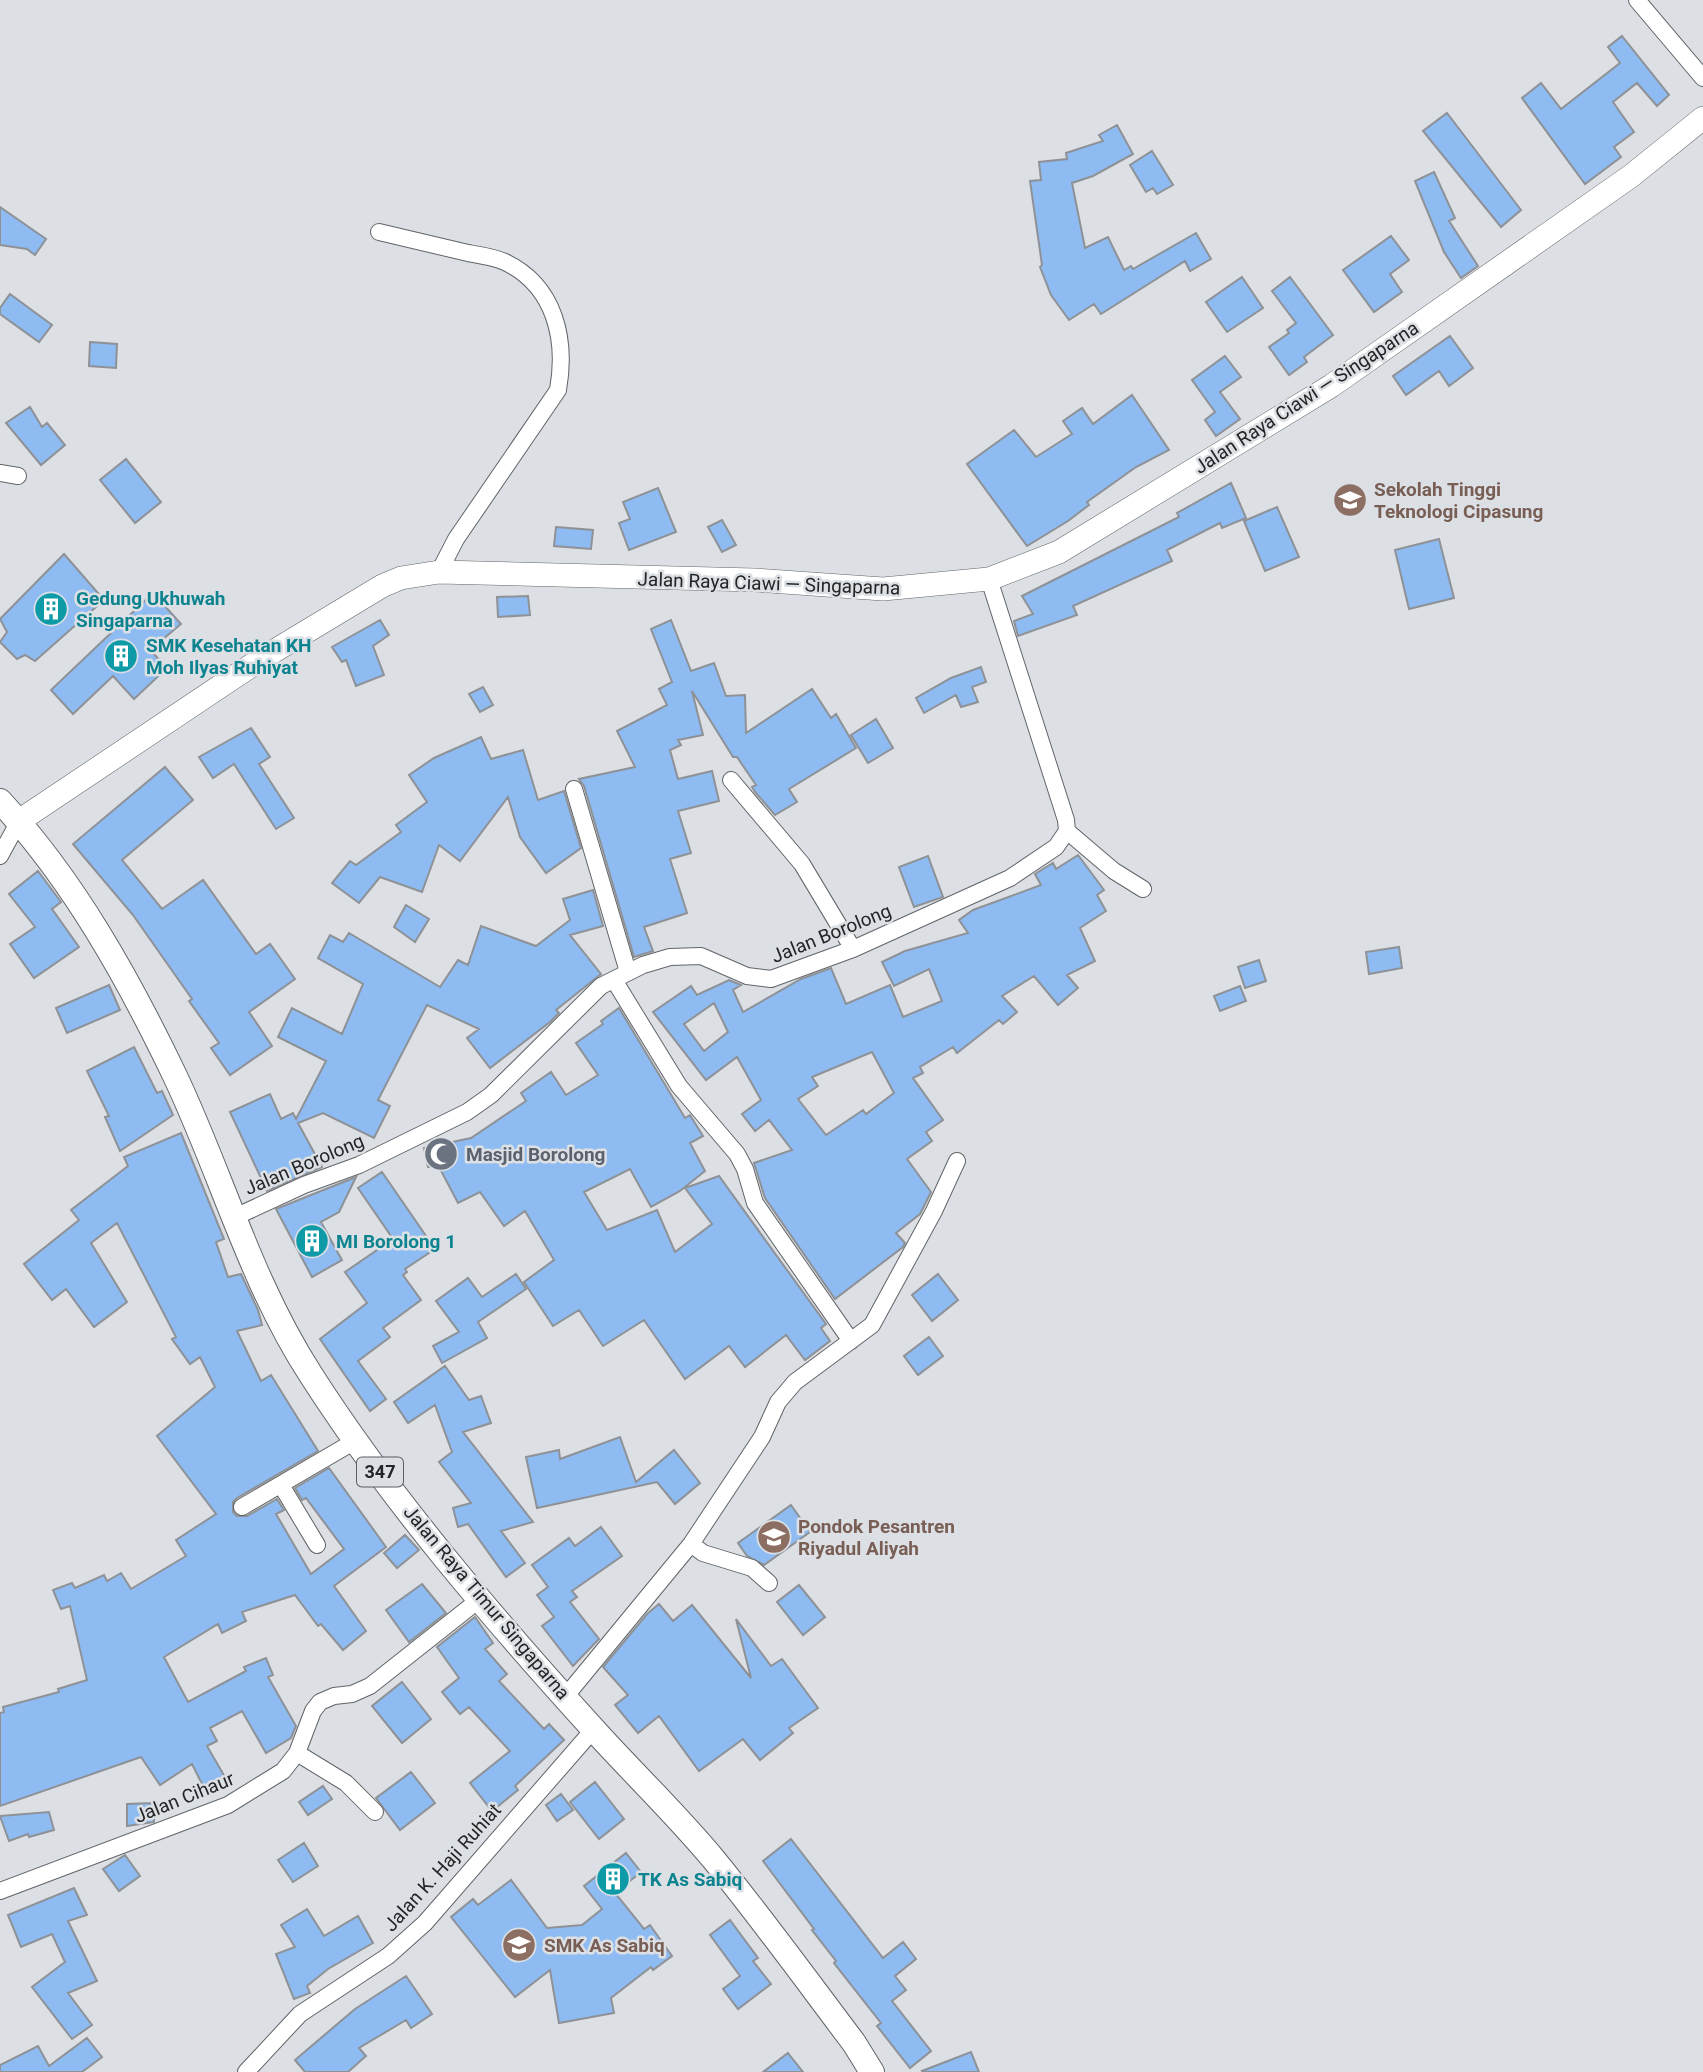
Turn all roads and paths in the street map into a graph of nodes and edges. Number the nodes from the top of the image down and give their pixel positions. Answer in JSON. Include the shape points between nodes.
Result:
{"nodes":[{"id":1,"x":1637,"y":0,"type":"edge"},
{"id":2,"x":1703,"y":78,"type":"edge"},
{"id":3,"x":1703,"y":118,"type":"edge"},
{"id":4,"x":379,"y":232,"type":"dead end"},
{"id":5,"x":0,"y":473,"type":"edge"},
{"id":6,"x":18,"y":476,"type":"dead end"},
{"id":7,"x":439,"y":572,"type":"junction"},
{"id":8,"x":989,"y":579,"type":"junction"},
{"id":9,"x":731,"y":780,"type":"dead end"},
{"id":10,"x":574,"y":789,"type":"dead end"},
{"id":11,"x":0,"y":801,"type":"edge"},
{"id":12,"x":19,"y":821,"type":"junction"},
{"id":13,"x":1067,"y":831,"type":"junction"},
{"id":14,"x":0,"y":856,"type":"edge"},
{"id":15,"x":1143,"y":889,"type":"dead end"},
{"id":16,"x":853,"y":949,"type":"junction"},
{"id":17,"x":621,"y":976,"type":"junction"},
{"id":18,"x":957,"y":1161,"type":"dead end"},
{"id":19,"x":234,"y":1217,"type":"junction"},
{"id":20,"x":851,"y":1341,"type":"junction"},
{"id":21,"x":355,"y":1441,"type":"junction"},
{"id":22,"x":281,"y":1485,"type":"junction"},
{"id":23,"x":242,"y":1507,"type":"dead end"},
{"id":24,"x":691,"y":1544,"type":"junction"},
{"id":25,"x":317,"y":1545,"type":"dead end"},
{"id":26,"x":769,"y":1583,"type":"dead end"},
{"id":27,"x":480,"y":1599,"type":"junction"},
{"id":28,"x":565,"y":1697,"type":"junction"},
{"id":29,"x":593,"y":1730,"type":"junction"},
{"id":30,"x":297,"y":1753,"type":"junction"},
{"id":31,"x":375,"y":1812,"type":"dead end"},
{"id":32,"x":0,"y":1891,"type":"edge"},
{"id":33,"x":246,"y":2072,"type":"edge"},
{"id":34,"x":872,"y":2072,"type":"edge"}],
"edges":[{"from":1,"to":2,"type":"street"},
{"from":3,"to":8,"type":"main road","name":"Jalan Raya Ciawi — Singaparna","via":[[1632,176],[1331,386],[1059,552]]},
{"from":4,"to":7,"type":"street","via":[[503,261],[526,274],[549,302],[561,332],[563,365],[558,390],[456,539]]},
{"from":5,"to":6,"type":"street"},
{"from":7,"to":8,"type":"main road","name":"Jalan Raya Ciawi — Singaparna","via":[[755,580],[883,589]]},
{"from":7,"to":12,"type":"main road","name":"Jalan Raya Ciawi — Singaparna","via":[[382,586],[261,659]]},
{"from":8,"to":13,"type":"street"},
{"from":9,"to":16,"type":"street","via":[[803,864]]},
{"from":10,"to":17,"type":"street"},
{"from":11,"to":12,"type":"main road","name":"Jalan Raya Timur Singaparna","number":"347"},
{"from":12,"to":14,"type":"street"},
{"from":12,"to":19,"type":"main road","name":"Jalan Raya Timur Singaparna","number":"347","via":[[106,944],[176,1077]]},
{"from":13,"to":15,"type":"street"},
{"from":13,"to":16,"type":"street","name":"Jalan Borolong","via":[[1056,846],[1010,878]]},
{"from":16,"to":17,"type":"street","name":"Jalan Borolong","via":[[771,979],[747,976],[701,956],[670,957]]},
{"from":17,"to":19,"type":"street","name":"Jalan Borolong","via":[[601,986],[491,1095],[467,1112],[359,1165]]},
{"from":17,"to":20,"type":"street","via":[[679,1086],[737,1154],[755,1203]]},
{"from":18,"to":20,"type":"street","via":[[872,1325]]},
{"from":19,"to":21,"type":"main road","name":"Jalan Raya Timur Singaparna","number":"347","via":[[296,1349]]},
{"from":20,"to":24,"type":"street","via":[[795,1382],[778,1402],[762,1437]]},
{"from":21,"to":22,"type":"street"},
{"from":21,"to":27,"type":"main road","name":"Jalan Raya Timur Singaparna","number":"347"},
{"from":22,"to":23,"type":"street"},
{"from":22,"to":25,"type":"street"},
{"from":24,"to":26,"type":"street","via":[[703,1553],[752,1568]]},
{"from":24,"to":28,"type":"street"},
{"from":27,"to":28,"type":"main road","name":"Jalan Raya Timur Singaparna","number":"347"},
{"from":27,"to":30,"type":"street","name":"Jalan Cihaur","via":[[370,1686],[320,1702]]},
{"from":28,"to":29,"type":"main road","name":"Jalan Raya Timur Singaparna","number":"347"},
{"from":29,"to":33,"type":"street","name":"Jalan K. Haji Ruhiat","via":[[425,1923],[388,1956],[300,2014]]},
{"from":29,"to":34,"type":"main road","name":"Jalan Raya Timur Singaparna","number":"347","via":[[713,1859]]},
{"from":30,"to":31,"type":"street","via":[[346,1783]]},
{"from":30,"to":32,"type":"street","name":"Jalan Cihaur","via":[[283,1771],[228,1805]]}]}
